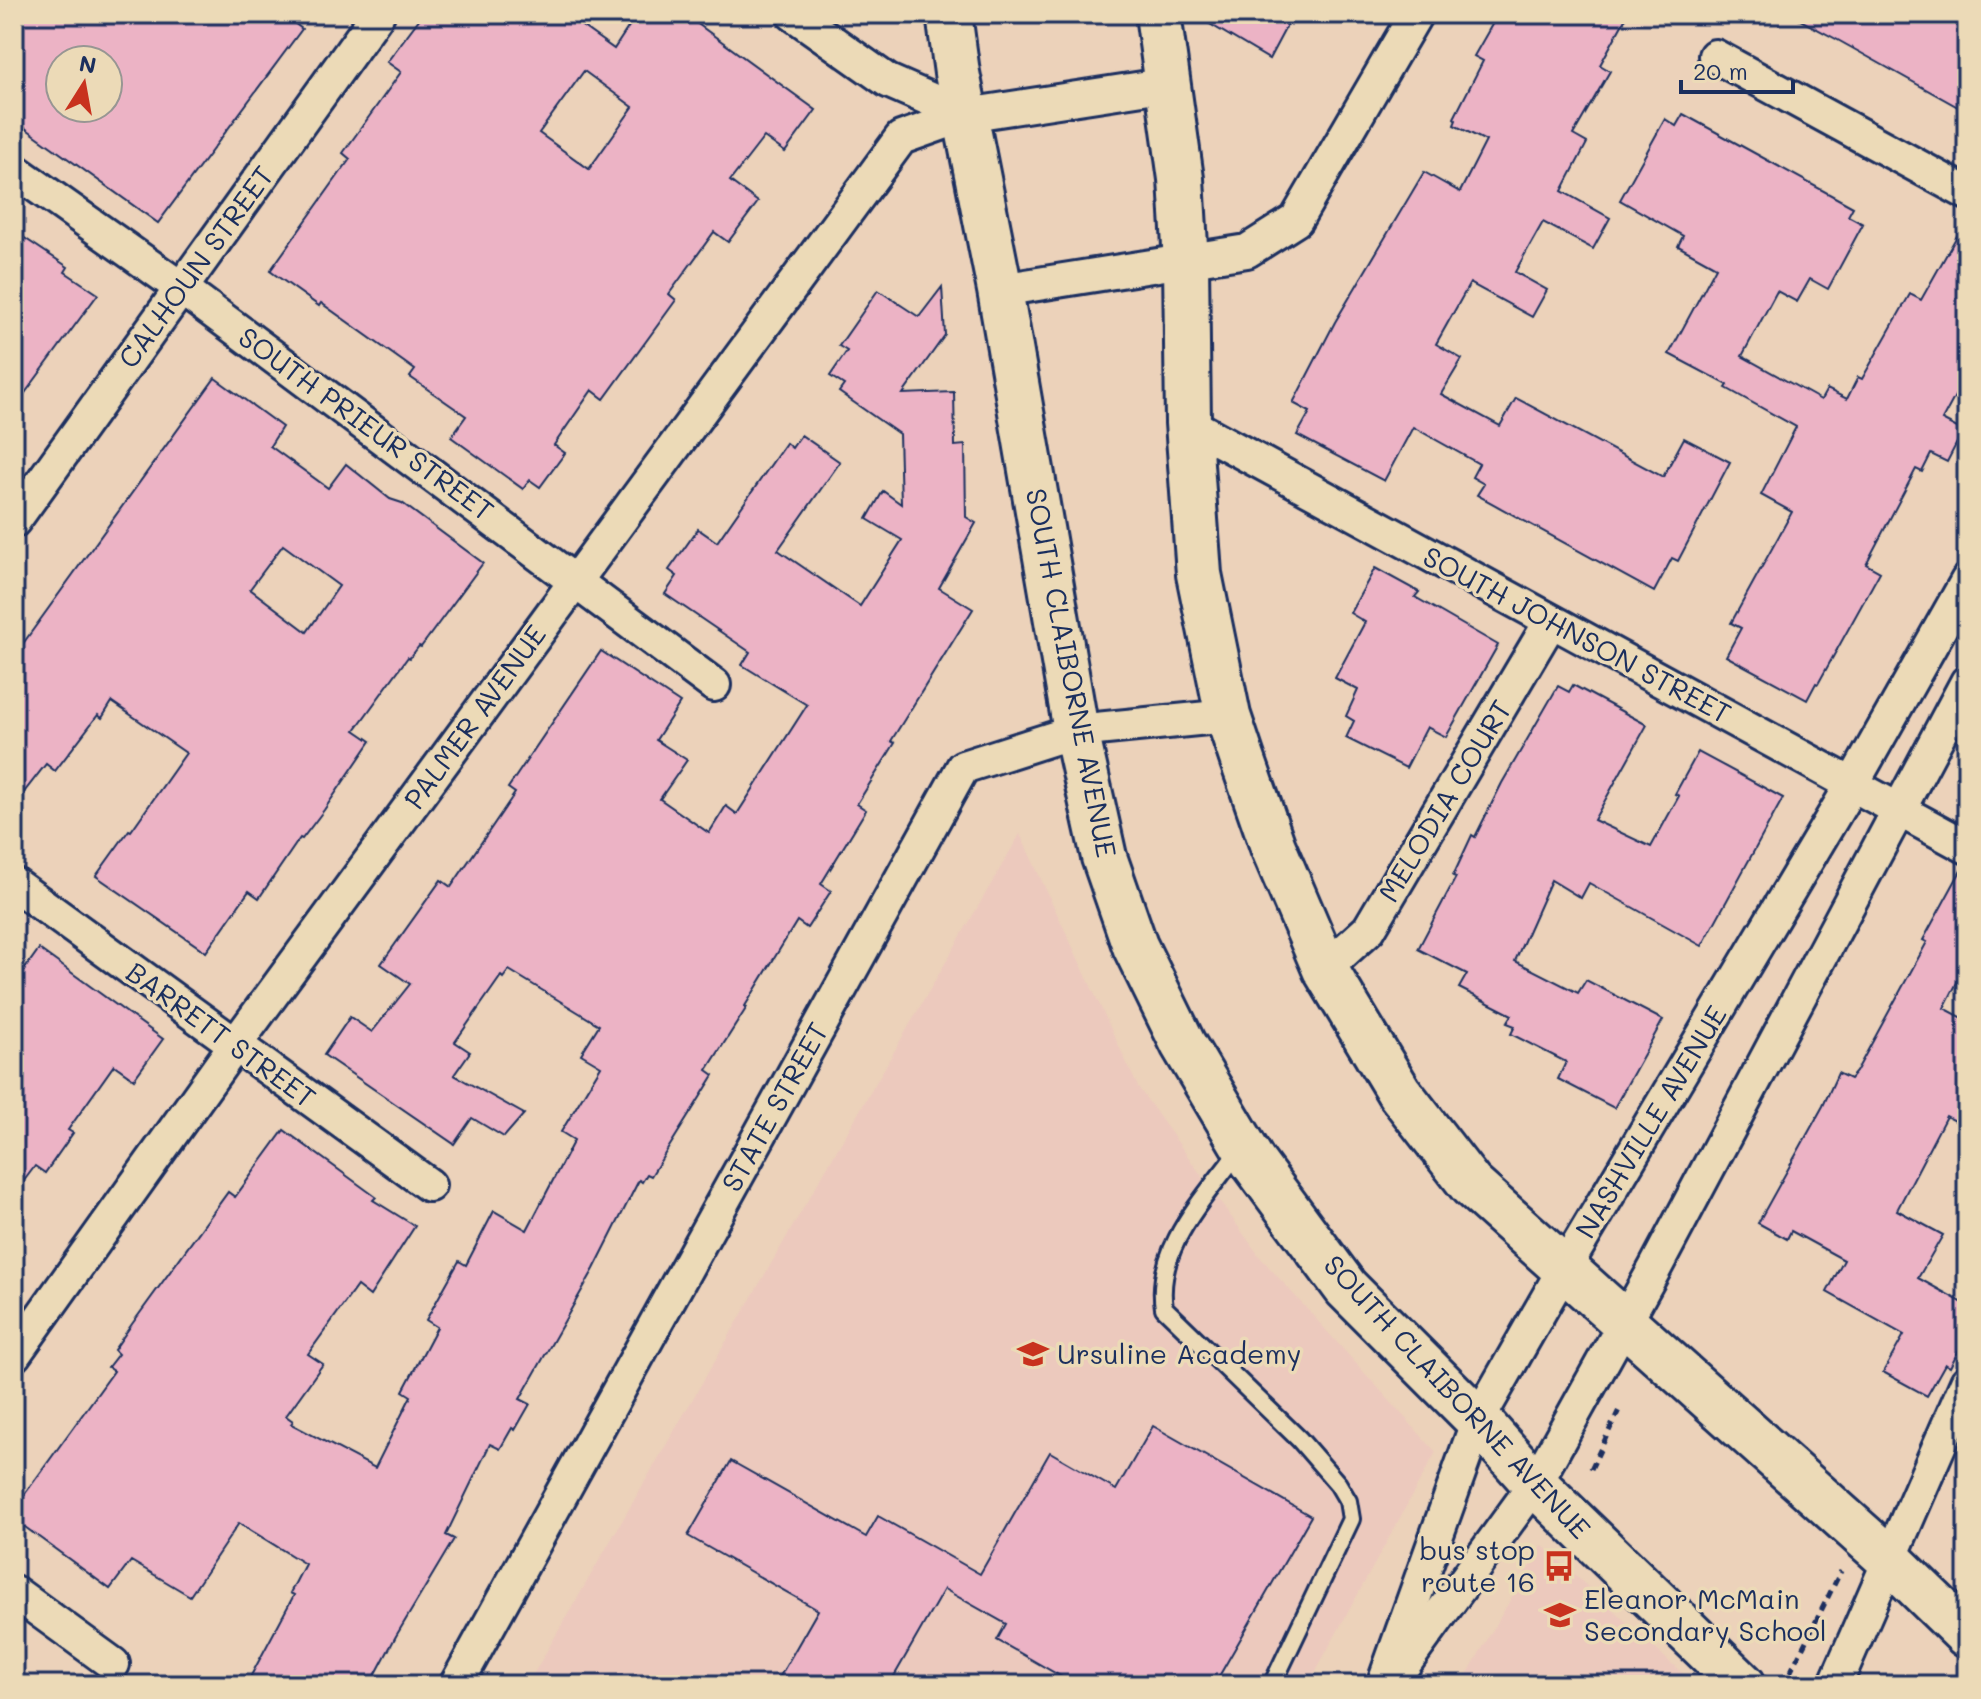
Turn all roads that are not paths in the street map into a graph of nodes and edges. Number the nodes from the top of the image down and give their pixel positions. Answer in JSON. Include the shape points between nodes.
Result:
{"nodes":[{"id":1,"x":378,"y":14,"type":"edge"},
{"id":2,"x":793,"y":14,"type":"edge"},
{"id":3,"x":949,"y":14,"type":"edge"},
{"id":4,"x":1158,"y":14,"type":"edge"},
{"id":5,"x":1416,"y":14,"type":"edge"},
{"id":6,"x":1715,"y":56,"type":"dead end"},
{"id":7,"x":1169,"y":84,"type":"junction"},
{"id":8,"x":966,"y":115,"type":"junction"},
{"id":9,"x":14,"y":170,"type":"edge"},
{"id":10,"x":1967,"y":193,"type":"edge"},
{"id":11,"x":1186,"y":263,"type":"junction"},
{"id":12,"x":181,"y":288,"type":"junction"},
{"id":13,"x":1000,"y":290,"type":"junction"},
{"id":14,"x":1188,"y":423,"type":"junction"},
{"id":15,"x":14,"y":521,"type":"edge"},
{"id":16,"x":576,"y":580,"type":"junction"},
{"id":17,"x":1967,"y":581,"type":"edge"},
{"id":18,"x":1551,"y":621,"type":"junction"},
{"id":19,"x":1967,"y":682,"type":"edge"},
{"id":20,"x":714,"y":685,"type":"dead end"},
{"id":21,"x":1228,"y":716,"type":"junction"},
{"id":22,"x":1076,"y":731,"type":"junction"},
{"id":23,"x":1853,"y":783,"type":"junction"},
{"id":24,"x":1899,"y":809,"type":"junction"},
{"id":25,"x":1967,"y":847,"type":"edge"},
{"id":26,"x":14,"y":884,"type":"edge"},
{"id":27,"x":1325,"y":969,"type":"junction"},
{"id":28,"x":235,"y":1045,"type":"junction"},
{"id":29,"x":1244,"y":1145,"type":"junction"},
{"id":30,"x":429,"y":1185,"type":"dead end"},
{"id":31,"x":1564,"y":1269,"type":"junction"},
{"id":32,"x":1624,"y":1325,"type":"junction"},
{"id":33,"x":14,"y":1355,"type":"edge"},
{"id":34,"x":1967,"y":1382,"type":"edge"},
{"id":35,"x":1478,"y":1420,"type":"junction"},
{"id":36,"x":1535,"y":1484,"type":"junction"},
{"id":37,"x":1890,"y":1560,"type":"junction"},
{"id":38,"x":14,"y":1592,"type":"edge"},
{"id":39,"x":1967,"y":1635,"type":"edge"},
{"id":40,"x":113,"y":1664,"type":"dead end"},
{"id":41,"x":456,"y":1685,"type":"edge"},
{"id":42,"x":1272,"y":1685,"type":"edge"},
{"id":43,"x":1386,"y":1685,"type":"edge"},
{"id":44,"x":1743,"y":1685,"type":"edge"},
{"id":45,"x":1835,"y":1685,"type":"edge"}],
"edges":[{"from":1,"to":12,"type":"street","name":"CALHOUN STREET"},
{"from":2,"to":8,"type":"street","via":[[888,81]]},
{"from":3,"to":8,"type":"main road","name":"SOUTH CLAIBORNE AVENUE"},
{"from":4,"to":7,"type":"main road"},
{"from":5,"to":11,"type":"street","via":[[1296,220],[1247,251]]},
{"from":6,"to":10,"type":"street"},
{"from":7,"to":8,"type":"street","name":"PALMER AVENUE"},
{"from":7,"to":11,"type":"main road"},
{"from":8,"to":13,"type":"main road","name":"SOUTH CLAIBORNE AVENUE"},
{"from":8,"to":16,"type":"street","name":"PALMER AVENUE","via":[[901,138]]},
{"from":9,"to":12,"type":"street","name":"SOUTH PRIEUR STREET"},
{"from":11,"to":13,"type":"street"},
{"from":11,"to":14,"type":"main road"},
{"from":12,"to":15,"type":"street","name":"CALHOUN STREET"},
{"from":12,"to":16,"type":"street","name":"SOUTH PRIEUR STREET"},
{"from":13,"to":22,"type":"main road","name":"SOUTH CLAIBORNE AVENUE"},
{"from":14,"to":18,"type":"street","name":"SOUTH JOHNSON STREET"},
{"from":14,"to":21,"type":"main road","via":[[1199,574]]},
{"from":16,"to":20,"type":"street","name":"SOUTH PRIEUR STREET"},
{"from":16,"to":28,"type":"street","name":"PALMER AVENUE"},
{"from":17,"to":23,"type":"street","name":"NASHVILLE AVENUE"},
{"from":18,"to":23,"type":"street","name":"SOUTH JOHNSON STREET"},
{"from":18,"to":27,"type":"street","name":"MELODIA COURT","via":[[1369,929]]},
{"from":19,"to":24,"type":"street","name":"NASHVILLE AVENUE"},
{"from":21,"to":22,"type":"street","name":"STATE STREET"},
{"from":21,"to":27,"type":"main road","via":[[1273,847]]},
{"from":22,"to":29,"type":"main road","name":"SOUTH CLAIBORNE AVENUE","via":[[1104,857],[1135,946],[1183,1044]]},
{"from":22,"to":41,"type":"street","name":"STATE STREET","via":[[963,767]]},
{"from":23,"to":24,"type":"street","name":"SOUTH JOHNSON STREET"},
{"from":23,"to":31,"type":"street","name":"NASHVILLE AVENUE"},
{"from":24,"to":25,"type":"street","name":"SOUTH JOHNSON STREET"},
{"from":24,"to":32,"type":"street","name":"NASHVILLE AVENUE"},
{"from":26,"to":28,"type":"street","name":"BARRETT STREET"},
{"from":27,"to":31,"type":"main road","via":[[1399,1092],[1471,1185]]},
{"from":28,"to":30,"type":"street","name":"BARRETT STREET"},
{"from":28,"to":33,"type":"street","name":"PALMER AVENUE"},
{"from":29,"to":35,"type":"main road","name":"SOUTH CLAIBORNE AVENUE","via":[[1346,1288]]},
{"from":29,"to":42,"type":"lane","via":[[1169,1253],[1161,1286],[1164,1308],[1299,1439],[1348,1501],[1351,1519]]},
{"from":31,"to":32,"type":"main road"},
{"from":31,"to":35,"type":"street","name":"NASHVILLE AVENUE"},
{"from":32,"to":36,"type":"street","name":"NASHVILLE AVENUE"},
{"from":32,"to":37,"type":"main road"},
{"from":34,"to":37,"type":"street"},
{"from":35,"to":36,"type":"main road","name":"SOUTH CLAIBORNE AVENUE"},
{"from":35,"to":43,"type":"street","name":"NASHVILLE AVENUE"},
{"from":36,"to":43,"type":"street","name":"NASHVILLE AVENUE"},
{"from":36,"to":44,"type":"main road","name":"SOUTH CLAIBORNE AVENUE"},
{"from":37,"to":39,"type":"main road"},
{"from":37,"to":45,"type":"street"},
{"from":38,"to":40,"type":"street"}]}
